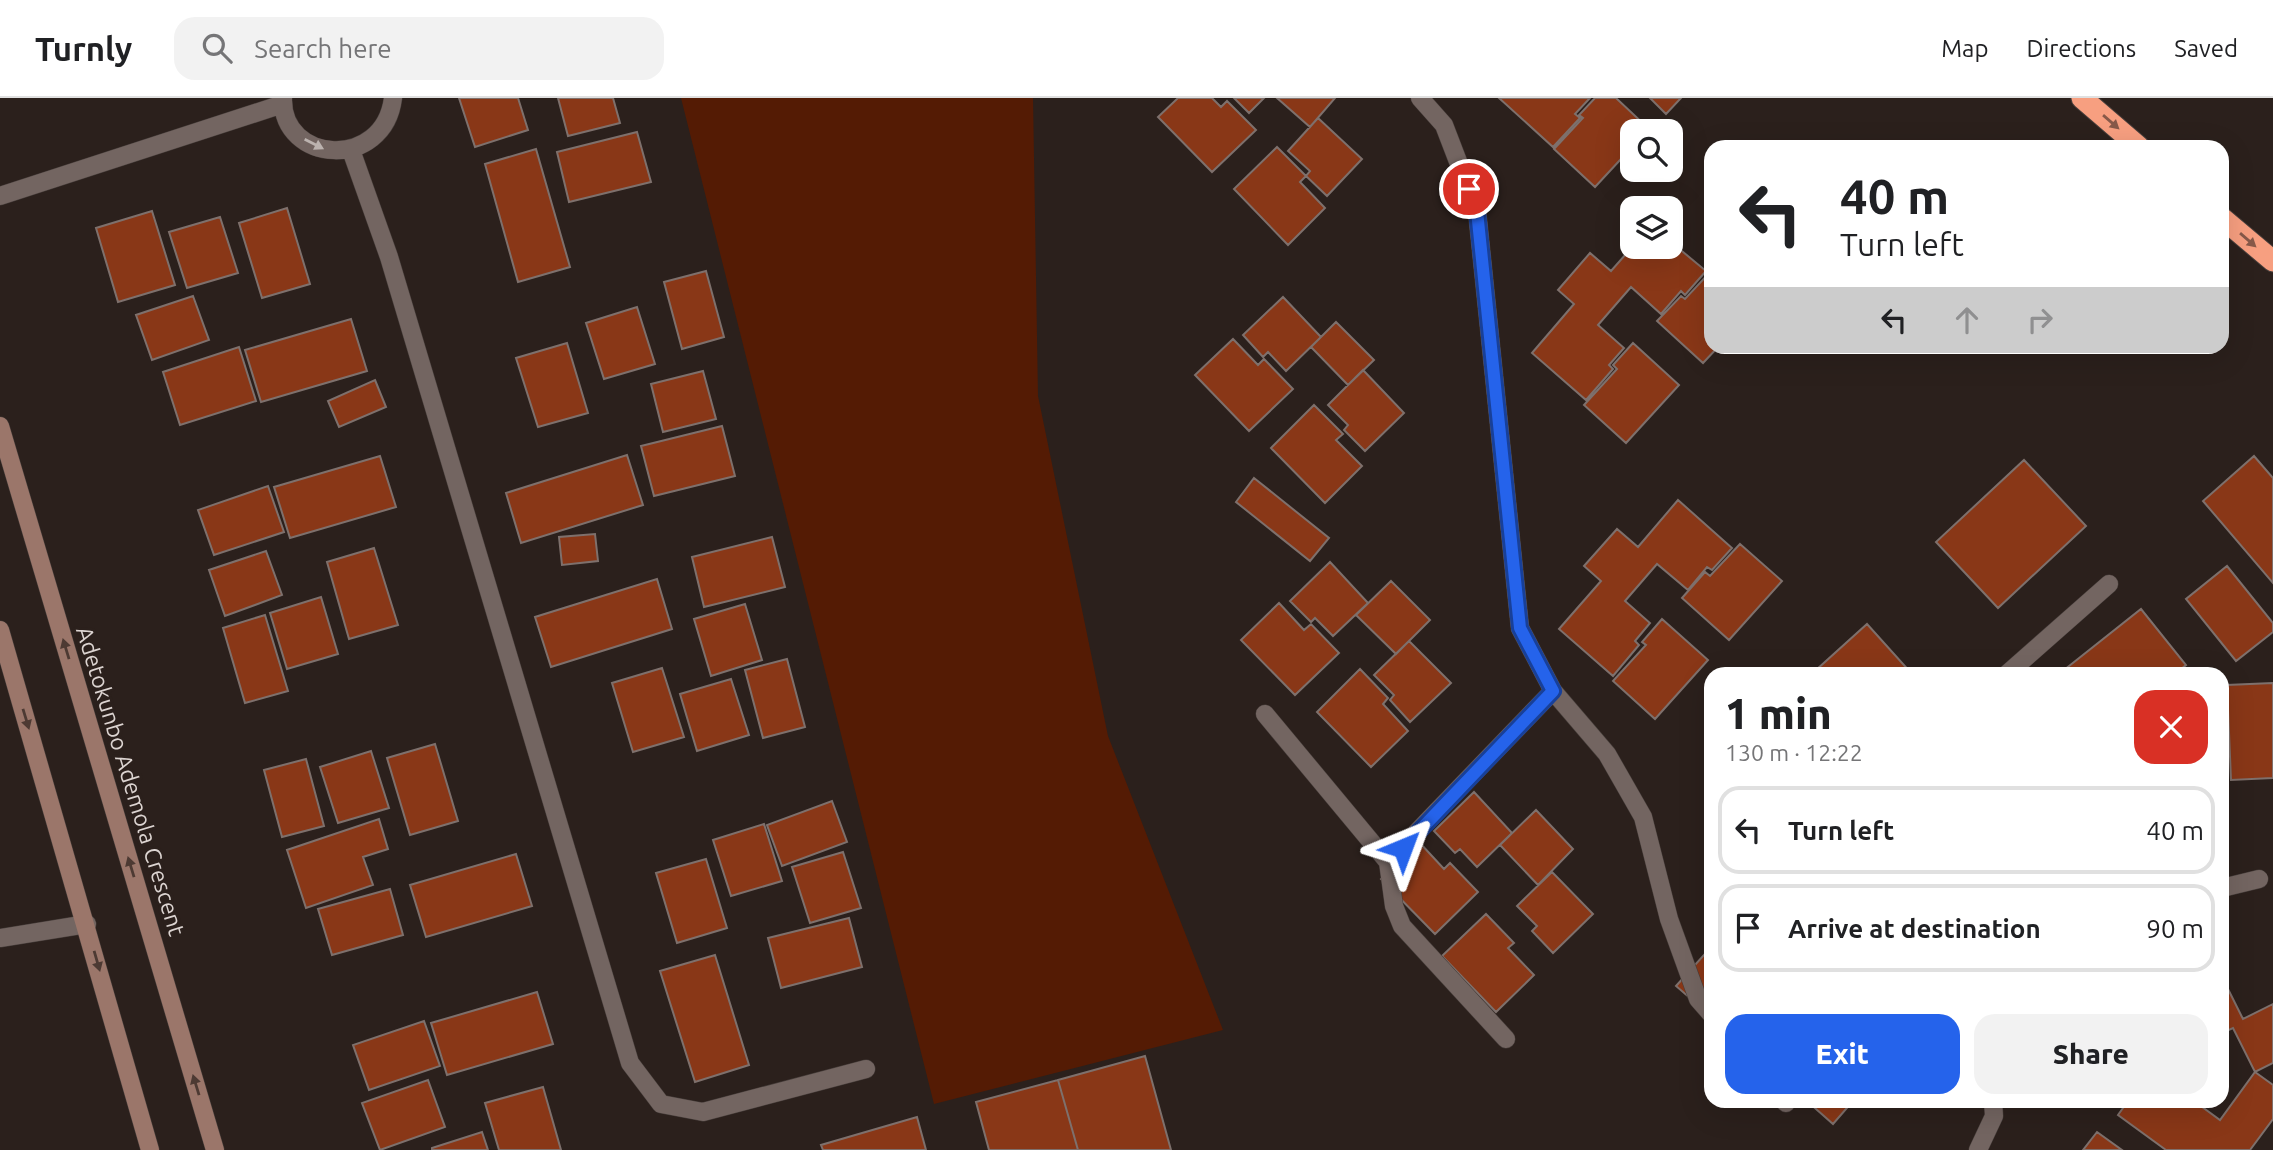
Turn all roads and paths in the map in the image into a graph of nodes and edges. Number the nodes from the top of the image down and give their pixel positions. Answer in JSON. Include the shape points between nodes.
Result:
{"nodes":[{"id":1,"x":393,"y":98,"type":"edge"},
{"id":2,"x":1420,"y":98,"type":"edge"},
{"id":3,"x":2082,"y":98,"type":"edge"},
{"id":4,"x":283,"y":101,"type":"edge"},
{"id":5,"x":2131,"y":140,"type":"edge"},
{"id":6,"x":351,"y":150,"type":"junction"},
{"id":7,"x":0,"y":196,"type":"edge"},
{"id":8,"x":2229,"y":224,"type":"edge"},
{"id":9,"x":2273,"y":261,"type":"edge"},
{"id":10,"x":0,"y":426,"type":"edge"},
{"id":11,"x":2109,"y":584,"type":"dead end"},
{"id":12,"x":0,"y":630,"type":"edge"},
{"id":13,"x":2015,"y":667,"type":"edge"},
{"id":14,"x":1553,"y":691,"type":"junction"},
{"id":15,"x":1265,"y":714,"type":"dead end"},
{"id":16,"x":1388,"y":862,"type":"junction"},
{"id":17,"x":2259,"y":879,"type":"dead end"},
{"id":18,"x":2229,"y":886,"type":"edge"},
{"id":19,"x":87,"y":924,"type":"junction"},
{"id":20,"x":0,"y":938,"type":"edge"},
{"id":21,"x":1704,"y":1006,"type":"edge"},
{"id":22,"x":1506,"y":1039,"type":"dead end"},
{"id":23,"x":866,"y":1069,"type":"dead end"},
{"id":24,"x":1993,"y":1108,"type":"edge"},
{"id":25,"x":150,"y":1150,"type":"edge"},
{"id":26,"x":215,"y":1150,"type":"edge"},
{"id":27,"x":1978,"y":1150,"type":"edge"}],
"edges":[{"from":1,"to":6,"type":"street","via":[[383,130]]},
{"from":2,"to":14,"type":"street","via":[[1444,125],[1477,211],[1520,628]]},
{"from":3,"to":5,"type":"highway","one_way":true},
{"from":4,"to":6,"type":"street","one_way":true,"via":[[289,121],[308,141],[333,152]]},
{"from":4,"to":7,"type":"street"},
{"from":6,"to":23,"type":"street","via":[[393,270],[630,1063],[661,1104],[704,1112]]},
{"from":8,"to":9,"type":"highway","one_way":true},
{"from":26,"to":10,"type":"main road","name":"Adetokunbo Ademola Crescent","one_way":true},
{"from":11,"to":13,"type":"street"},
{"from":12,"to":19,"type":"main road","one_way":true},
{"from":14,"to":16,"type":"street"},
{"from":14,"to":21,"type":"street","via":[[1607,754],[1643,817],[1669,919]]},
{"from":15,"to":16,"type":"street"},
{"from":16,"to":22,"type":"street","via":[[1394,906],[1402,926]]},
{"from":17,"to":18,"type":"street"},
{"from":19,"to":20,"type":"street"},
{"from":19,"to":25,"type":"main road","one_way":true},
{"from":24,"to":27,"type":"street"}]}
